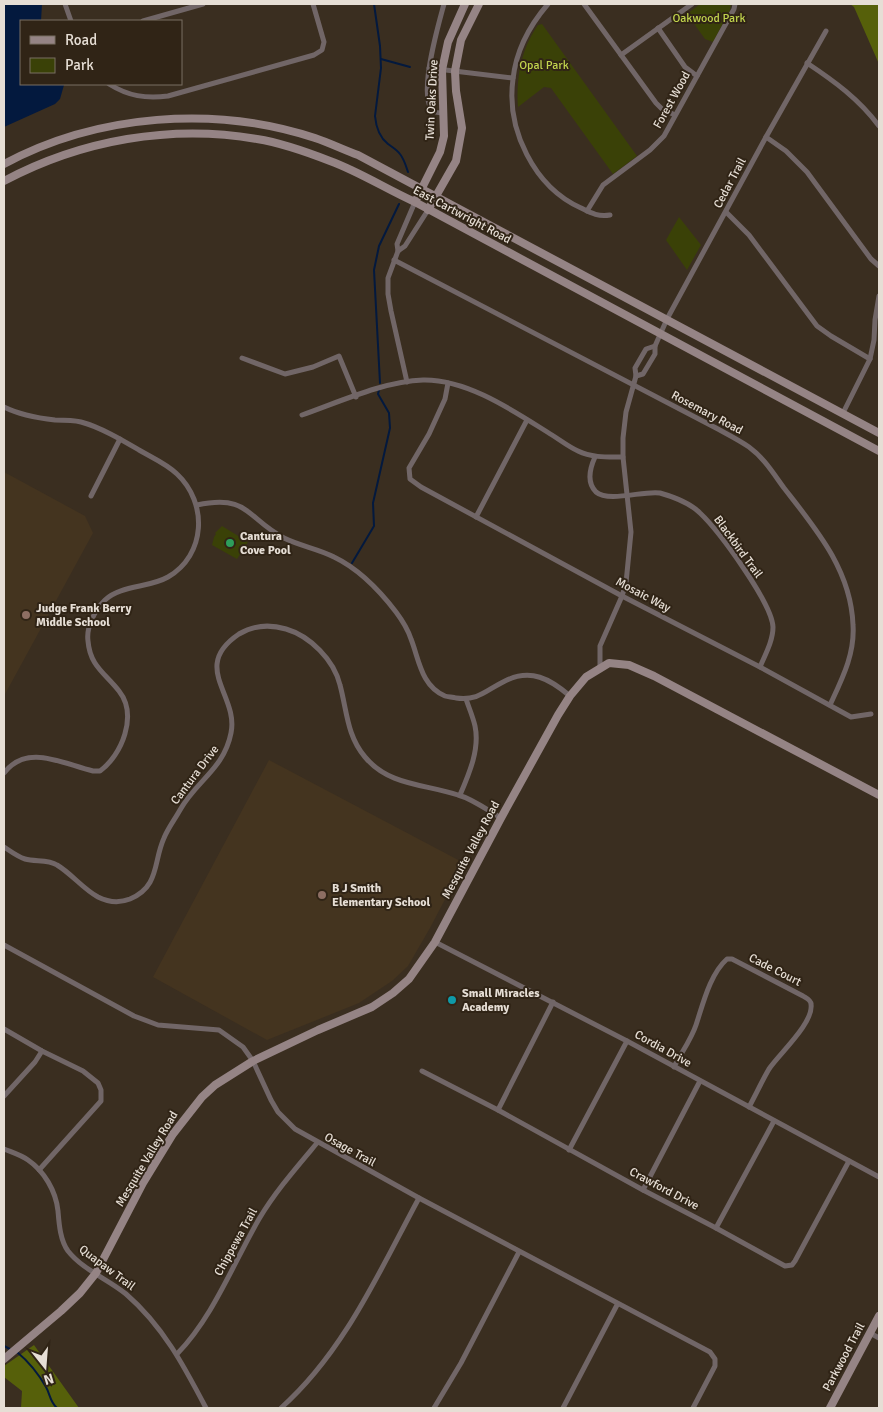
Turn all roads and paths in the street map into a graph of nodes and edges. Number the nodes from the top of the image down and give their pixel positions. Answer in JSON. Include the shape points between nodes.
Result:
{"nodes":[{"id":1,"x":66,"y":4,"type":"edge"},
{"id":2,"x":203,"y":4,"type":"edge"},
{"id":3,"x":313,"y":4,"type":"edge"},
{"id":4,"x":444,"y":4,"type":"edge"},
{"id":5,"x":466,"y":4,"type":"edge"},
{"id":6,"x":479,"y":4,"type":"edge"},
{"id":7,"x":548,"y":4,"type":"edge"},
{"id":8,"x":584,"y":4,"type":"edge"},
{"id":9,"x":692,"y":4,"type":"edge"},
{"id":10,"x":735,"y":4,"type":"edge"},
{"id":11,"x":71,"y":20,"type":"edge"},
{"id":12,"x":147,"y":20,"type":"edge"},
{"id":13,"x":658,"y":28,"type":"junction"},
{"id":14,"x":826,"y":31,"type":"dead end"},
{"id":15,"x":621,"y":55,"type":"junction"},
{"id":16,"x":807,"y":63,"type":"junction"},
{"id":17,"x":429,"y":68,"type":"junction"},
{"id":18,"x":442,"y":70,"type":"junction"},
{"id":19,"x":456,"y":71,"type":"junction"},
{"id":20,"x":697,"y":76,"type":"junction"},
{"id":21,"x":513,"y":78,"type":"junction"},
{"id":22,"x":111,"y":85,"type":"edge"},
{"id":23,"x":444,"y":113,"type":"junction"},
{"id":24,"x":675,"y":115,"type":"junction"},
{"id":25,"x":879,"y":126,"type":"edge"},
{"id":26,"x":766,"y":137,"type":"junction"},
{"id":27,"x":4,"y":164,"type":"edge"},
{"id":28,"x":4,"y":181,"type":"edge"},
{"id":29,"x":422,"y":189,"type":"junction"},
{"id":30,"x":436,"y":197,"type":"junction"},
{"id":31,"x":415,"y":202,"type":"junction"},
{"id":32,"x":428,"y":210,"type":"junction"},
{"id":33,"x":586,"y":211,"type":"junction"},
{"id":34,"x":726,"y":212,"type":"junction"},
{"id":35,"x":610,"y":215,"type":"dead end"},
{"id":36,"x":398,"y":251,"type":"junction"},
{"id":37,"x":394,"y":260,"type":"junction"},
{"id":38,"x":879,"y":266,"type":"edge"},
{"id":39,"x":879,"y":296,"type":"edge"},
{"id":40,"x":667,"y":319,"type":"junction"},
{"id":41,"x":661,"y":334,"type":"junction"},
{"id":42,"x":655,"y":346,"type":"junction"},
{"id":43,"x":242,"y":358,"type":"dead end"},
{"id":44,"x":870,"y":359,"type":"junction"},
{"id":45,"x":636,"y":376,"type":"junction"},
{"id":46,"x":407,"y":382,"type":"junction"},
{"id":47,"x":448,"y":383,"type":"junction"},
{"id":48,"x":634,"y":385,"type":"junction"},
{"id":49,"x":356,"y":397,"type":"junction"},
{"id":50,"x":4,"y":408,"type":"edge"},
{"id":51,"x":843,"y":413,"type":"junction"},
{"id":52,"x":302,"y":415,"type":"dead end"},
{"id":53,"x":527,"y":420,"type":"junction"},
{"id":54,"x":879,"y":433,"type":"edge"},
{"id":55,"x":120,"y":439,"type":"junction"},
{"id":56,"x":879,"y":451,"type":"edge"},
{"id":57,"x":594,"y":456,"type":"junction"},
{"id":58,"x":623,"y":457,"type":"junction"},
{"id":59,"x":91,"y":496,"type":"dead end"},
{"id":60,"x":627,"y":496,"type":"junction"},
{"id":61,"x":197,"y":506,"type":"junction"},
{"id":62,"x":476,"y":517,"type":"junction"},
{"id":63,"x":622,"y":596,"type":"junction"},
{"id":64,"x":600,"y":667,"type":"junction"},
{"id":65,"x":760,"y":667,"type":"junction"},
{"id":66,"x":570,"y":696,"type":"junction"},
{"id":67,"x":466,"y":699,"type":"junction"},
{"id":68,"x":830,"y":705,"type":"junction"},
{"id":69,"x":871,"y":714,"type":"dead end"},
{"id":70,"x":4,"y":773,"type":"edge"},
{"id":71,"x":460,"y":795,"type":"junction"},
{"id":72,"x":879,"y":795,"type":"edge"},
{"id":73,"x":501,"y":818,"type":"junction"},
{"id":74,"x":4,"y":847,"type":"edge"},
{"id":75,"x":435,"y":942,"type":"junction"},
{"id":76,"x":4,"y":945,"type":"edge"},
{"id":77,"x":553,"y":1002,"type":"junction"},
{"id":78,"x":4,"y":1029,"type":"edge"},
{"id":79,"x":627,"y":1041,"type":"junction"},
{"id":80,"x":42,"y":1051,"type":"junction"},
{"id":81,"x":253,"y":1061,"type":"junction"},
{"id":82,"x":674,"y":1067,"type":"junction"},
{"id":83,"x":422,"y":1071,"type":"dead end"},
{"id":84,"x":700,"y":1081,"type":"junction"},
{"id":85,"x":4,"y":1096,"type":"edge"},
{"id":86,"x":749,"y":1107,"type":"junction"},
{"id":87,"x":498,"y":1110,"type":"junction"},
{"id":88,"x":774,"y":1121,"type":"junction"},
{"id":89,"x":317,"y":1143,"type":"junction"},
{"id":90,"x":4,"y":1149,"type":"edge"},
{"id":91,"x":569,"y":1150,"type":"junction"},
{"id":92,"x":849,"y":1161,"type":"junction"},
{"id":93,"x":39,"y":1170,"type":"junction"},
{"id":94,"x":879,"y":1177,"type":"edge"},
{"id":95,"x":643,"y":1190,"type":"junction"},
{"id":96,"x":419,"y":1198,"type":"junction"},
{"id":97,"x":716,"y":1228,"type":"junction"},
{"id":98,"x":519,"y":1252,"type":"junction"},
{"id":99,"x":96,"y":1273,"type":"junction"},
{"id":100,"x":617,"y":1305,"type":"junction"},
{"id":101,"x":879,"y":1316,"type":"edge"},
{"id":102,"x":870,"y":1334,"type":"junction"},
{"id":103,"x":879,"y":1338,"type":"edge"},
{"id":104,"x":177,"y":1354,"type":"junction"},
{"id":105,"x":4,"y":1359,"type":"edge"},
{"id":106,"x":206,"y":1408,"type":"edge"},
{"id":107,"x":281,"y":1408,"type":"edge"},
{"id":108,"x":434,"y":1408,"type":"edge"},
{"id":109,"x":562,"y":1408,"type":"edge"},
{"id":110,"x":693,"y":1408,"type":"edge"},
{"id":111,"x":830,"y":1408,"type":"edge"}],
"edges":[{"from":1,"to":11,"type":"street"},
{"from":2,"to":12,"type":"street"},
{"from":3,"to":22,"type":"street","via":[[324,42],[322,50],[314,55],[168,96],[136,96]]},
{"from":4,"to":17,"type":"street"},
{"from":5,"to":18,"type":"main road","name":"Twin Oaks Drive","via":[[448,42]]},
{"from":6,"to":19,"type":"main road","name":"Twin Oaks Drive","via":[[461,40]]},
{"from":7,"to":21,"type":"street","via":[[523,43]]},
{"from":8,"to":15,"type":"street"},
{"from":9,"to":13,"type":"street"},
{"from":10,"to":20,"type":"street","name":"Forest Wood"},
{"from":13,"to":15,"type":"street"},
{"from":13,"to":20,"type":"street","via":[[685,67]]},
{"from":14,"to":16,"type":"street","name":"Cedar Trail"},
{"from":15,"to":24,"type":"street","via":[[656,103]]},
{"from":16,"to":25,"type":"street","via":[[836,82]]},
{"from":16,"to":26,"type":"street","name":"Cedar Trail"},
{"from":17,"to":18,"type":"street"},
{"from":17,"to":23,"type":"street","via":[[430,103],[435,112]]},
{"from":18,"to":19,"type":"street"},
{"from":18,"to":23,"type":"main road","name":"Twin Oaks Drive"},
{"from":19,"to":21,"type":"street"},
{"from":19,"to":30,"type":"main road","name":"Twin Oaks Drive","via":[[462,128],[456,161]]},
{"from":20,"to":24,"type":"street","name":"Forest Wood"},
{"from":21,"to":33,"type":"street","via":[[513,111],[524,150],[561,198]]},
{"from":23,"to":29,"type":"main road","name":"Twin Oaks Drive","via":[[440,152]]},
{"from":24,"to":33,"type":"street","name":"Forest Wood","via":[[660,140],[603,186]]},
{"from":26,"to":34,"type":"street","name":"Cedar Trail"},
{"from":26,"to":38,"type":"street","via":[[807,172]]},
{"from":27,"to":29,"type":"main road","name":"East Cartwright Road","via":[[59,140],[111,126],[166,118],[218,119],[315,138],[358,155]]},
{"from":28,"to":31,"type":"main road","name":"East Cartwright Road","via":[[59,156],[94,146],[136,137],[209,134],[258,139],[296,149],[352,170]]},
{"from":29,"to":30,"type":"main road","name":"East Cartwright Road"},
{"from":29,"to":31,"type":"main road","name":"Twin Oaks Drive"},
{"from":30,"to":32,"type":"main road","name":"Twin Oaks Drive"},
{"from":30,"to":40,"type":"main road","name":"East Cartwright Road"},
{"from":31,"to":32,"type":"main road","name":"East Cartwright Road"},
{"from":31,"to":36,"type":"street","name":"Twin Oaks Drive","via":[[397,244]]},
{"from":32,"to":36,"type":"street","name":"Twin Oaks Drive","via":[[405,246]]},
{"from":32,"to":41,"type":"main road","name":"East Cartwright Road"},
{"from":33,"to":35,"type":"street","via":[[599,216]]},
{"from":34,"to":40,"type":"street","name":"Cedar Trail"},
{"from":34,"to":44,"type":"street","via":[[744,229],[817,326]]},
{"from":36,"to":37,"type":"street","name":"Twin Oaks Drive"},
{"from":37,"to":46,"type":"street","name":"Twin Oaks Drive","via":[[388,278],[388,294]]},
{"from":37,"to":48,"type":"street","name":"Rosemary Road"},
{"from":39,"to":44,"type":"street"},
{"from":40,"to":41,"type":"street","name":"Cedar Trail"},
{"from":40,"to":51,"type":"main road","name":"East Cartwright Road"},
{"from":41,"to":42,"type":"street","name":"Cedar Trail"},
{"from":41,"to":56,"type":"main road","name":"East Cartwright Road"},
{"from":42,"to":45,"type":"street","name":"Cedar Trail","via":[[655,354],[643,374]]},
{"from":42,"to":45,"type":"street","name":"Cedar Trail","via":[[646,349],[635,368]]},
{"from":43,"to":49,"type":"street","via":[[285,374],[339,356]]},
{"from":44,"to":51,"type":"street"},
{"from":45,"to":48,"type":"street","name":"Cedar Trail"},
{"from":46,"to":47,"type":"street"},
{"from":46,"to":49,"type":"street"},
{"from":47,"to":53,"type":"street","via":[[483,395]]},
{"from":47,"to":62,"type":"street","name":"Mosaic Way","via":[[433,425],[409,468],[410,479]]},
{"from":48,"to":58,"type":"street","name":"Cedar Trail","via":[[626,412]]},
{"from":48,"to":68,"type":"street","name":"Rosemary Road","via":[[750,448],[766,463],[819,532],[847,587],[853,625],[847,667]]},
{"from":49,"to":52,"type":"street"},
{"from":50,"to":55,"type":"street","via":[[28,417],[81,422]]},
{"from":51,"to":54,"type":"main road","name":"East Cartwright Road"},
{"from":53,"to":57,"type":"street","via":[[578,451]]},
{"from":53,"to":62,"type":"street"},
{"from":55,"to":59,"type":"street"},
{"from":55,"to":61,"type":"street","via":[[176,473],[186,484]]},
{"from":57,"to":58,"type":"street"},
{"from":57,"to":60,"type":"street","name":"Blackbird Trail","via":[[589,475],[596,491],[602,495]]},
{"from":58,"to":60,"type":"street","name":"Cedar Trail"},
{"from":60,"to":63,"type":"street","name":"Cedar Trail","via":[[631,532]]},
{"from":60,"to":65,"type":"street","name":"Blackbird Trail","via":[[658,492],[682,501],[700,513],[729,548],[763,598],[771,616],[773,629]]},
{"from":61,"to":67,"type":"street","via":[[213,502],[237,504],[285,539],[335,557],[364,576],[398,614],[411,638],[422,673],[434,688],[445,696]]},
{"from":61,"to":70,"type":"street","via":[[196,543],[191,557],[182,567],[155,583],[116,593],[106,600],[92,619],[88,640],[94,663],[120,691],[127,712],[124,736],[112,760],[100,771],[93,771],[36,756],[14,763]]},
{"from":62,"to":63,"type":"street","name":"Mosaic Way"},
{"from":63,"to":64,"type":"street","name":"Cedar Trail","via":[[600,646]]},
{"from":63,"to":65,"type":"street","name":"Mosaic Way"},
{"from":64,"to":66,"type":"main road","name":"Mesquite Valley Road","via":[[586,677]]},
{"from":64,"to":72,"type":"main road","via":[[609,663],[629,665],[654,676]]},
{"from":65,"to":68,"type":"street","name":"Mosaic Way"},
{"from":66,"to":67,"type":"street","via":[[555,683],[527,675],[504,681],[482,695]]},
{"from":66,"to":73,"type":"main road","name":"Mesquite Valley Road"},
{"from":67,"to":71,"type":"street","via":[[475,727],[475,742]]},
{"from":68,"to":69,"type":"street","name":"Mosaic Way","via":[[851,717]]},
{"from":71,"to":73,"type":"street","name":"Cantura Drive"},
{"from":71,"to":74,"type":"street","name":"Cantura Drive","via":[[405,783],[372,765],[350,733],[340,684],[326,657],[298,634],[286,629],[256,626],[231,640],[222,649],[218,662],[217,674],[232,718],[225,754],[189,796],[164,838],[150,884],[138,895],[115,902],[99,898],[55,864],[24,859]]},
{"from":73,"to":75,"type":"main road","name":"Mesquite Valley Road"},
{"from":75,"to":77,"type":"street","name":"Cordia Drive"},
{"from":75,"to":81,"type":"main road","name":"Mesquite Valley Road","via":[[409,979],[386,998]]},
{"from":76,"to":81,"type":"street","name":"Osage Trail","via":[[158,1026],[220,1030],[243,1047]]},
{"from":77,"to":79,"type":"street","name":"Cordia Drive"},
{"from":77,"to":87,"type":"street"},
{"from":78,"to":80,"type":"street"},
{"from":79,"to":82,"type":"street","name":"Cordia Drive"},
{"from":79,"to":91,"type":"street"},
{"from":80,"to":85,"type":"street"},
{"from":80,"to":93,"type":"street","via":[[83,1071],[98,1083],[102,1101]]},
{"from":81,"to":89,"type":"street","name":"Osage Trail","via":[[278,1112],[295,1129]]},
{"from":81,"to":99,"type":"main road","name":"Mesquite Valley Road","via":[[215,1085],[183,1119]]},
{"from":82,"to":84,"type":"street","name":"Cordia Drive"},
{"from":82,"to":86,"type":"street","name":"Cade Court","via":[[694,1029],[706,994],[727,959],[803,996],[811,1004],[807,1018],[793,1042],[769,1070]]},
{"from":83,"to":87,"type":"street","name":"Crawford Drive"},
{"from":84,"to":86,"type":"street","name":"Cordia Drive"},
{"from":84,"to":95,"type":"street"},
{"from":86,"to":88,"type":"street","name":"Cordia Drive"},
{"from":87,"to":91,"type":"street","name":"Crawford Drive"},
{"from":88,"to":92,"type":"street","name":"Cordia Drive"},
{"from":88,"to":97,"type":"street"},
{"from":89,"to":96,"type":"street","name":"Osage Trail"},
{"from":89,"to":104,"type":"street","name":"Chippewa Trail","via":[[269,1203],[215,1300],[189,1342]]},
{"from":90,"to":93,"type":"street","name":"Quapaw Trail","via":[[28,1159]]},
{"from":91,"to":95,"type":"street","name":"Crawford Drive"},
{"from":92,"to":94,"type":"street","name":"Cordia Drive"},
{"from":92,"to":97,"type":"street","name":"Crawford Drive","via":[[792,1264],[782,1265]]},
{"from":93,"to":99,"type":"street","name":"Quapaw Trail","via":[[53,1190],[67,1249]]},
{"from":95,"to":97,"type":"street","name":"Crawford Drive"},
{"from":96,"to":98,"type":"street","name":"Osage Trail"},
{"from":96,"to":107,"type":"street","via":[[341,1339],[310,1379]]},
{"from":98,"to":100,"type":"street","name":"Osage Trail"},
{"from":98,"to":108,"type":"street"},
{"from":99,"to":104,"type":"street","name":"Quapaw Trail","via":[[138,1306]]},
{"from":99,"to":105,"type":"main road","name":"Mesquite Valley Road","via":[[80,1293]]},
{"from":100,"to":109,"type":"street"},
{"from":100,"to":110,"type":"street","name":"Osage Trail","via":[[710,1352],[715,1359],[713,1370]]},
{"from":101,"to":102,"type":"main road","name":"Parkwood Trail"},
{"from":102,"to":103,"type":"street"},
{"from":102,"to":111,"type":"main road","name":"Parkwood Trail"},
{"from":104,"to":106,"type":"street","name":"Quapaw Trail"}]}
